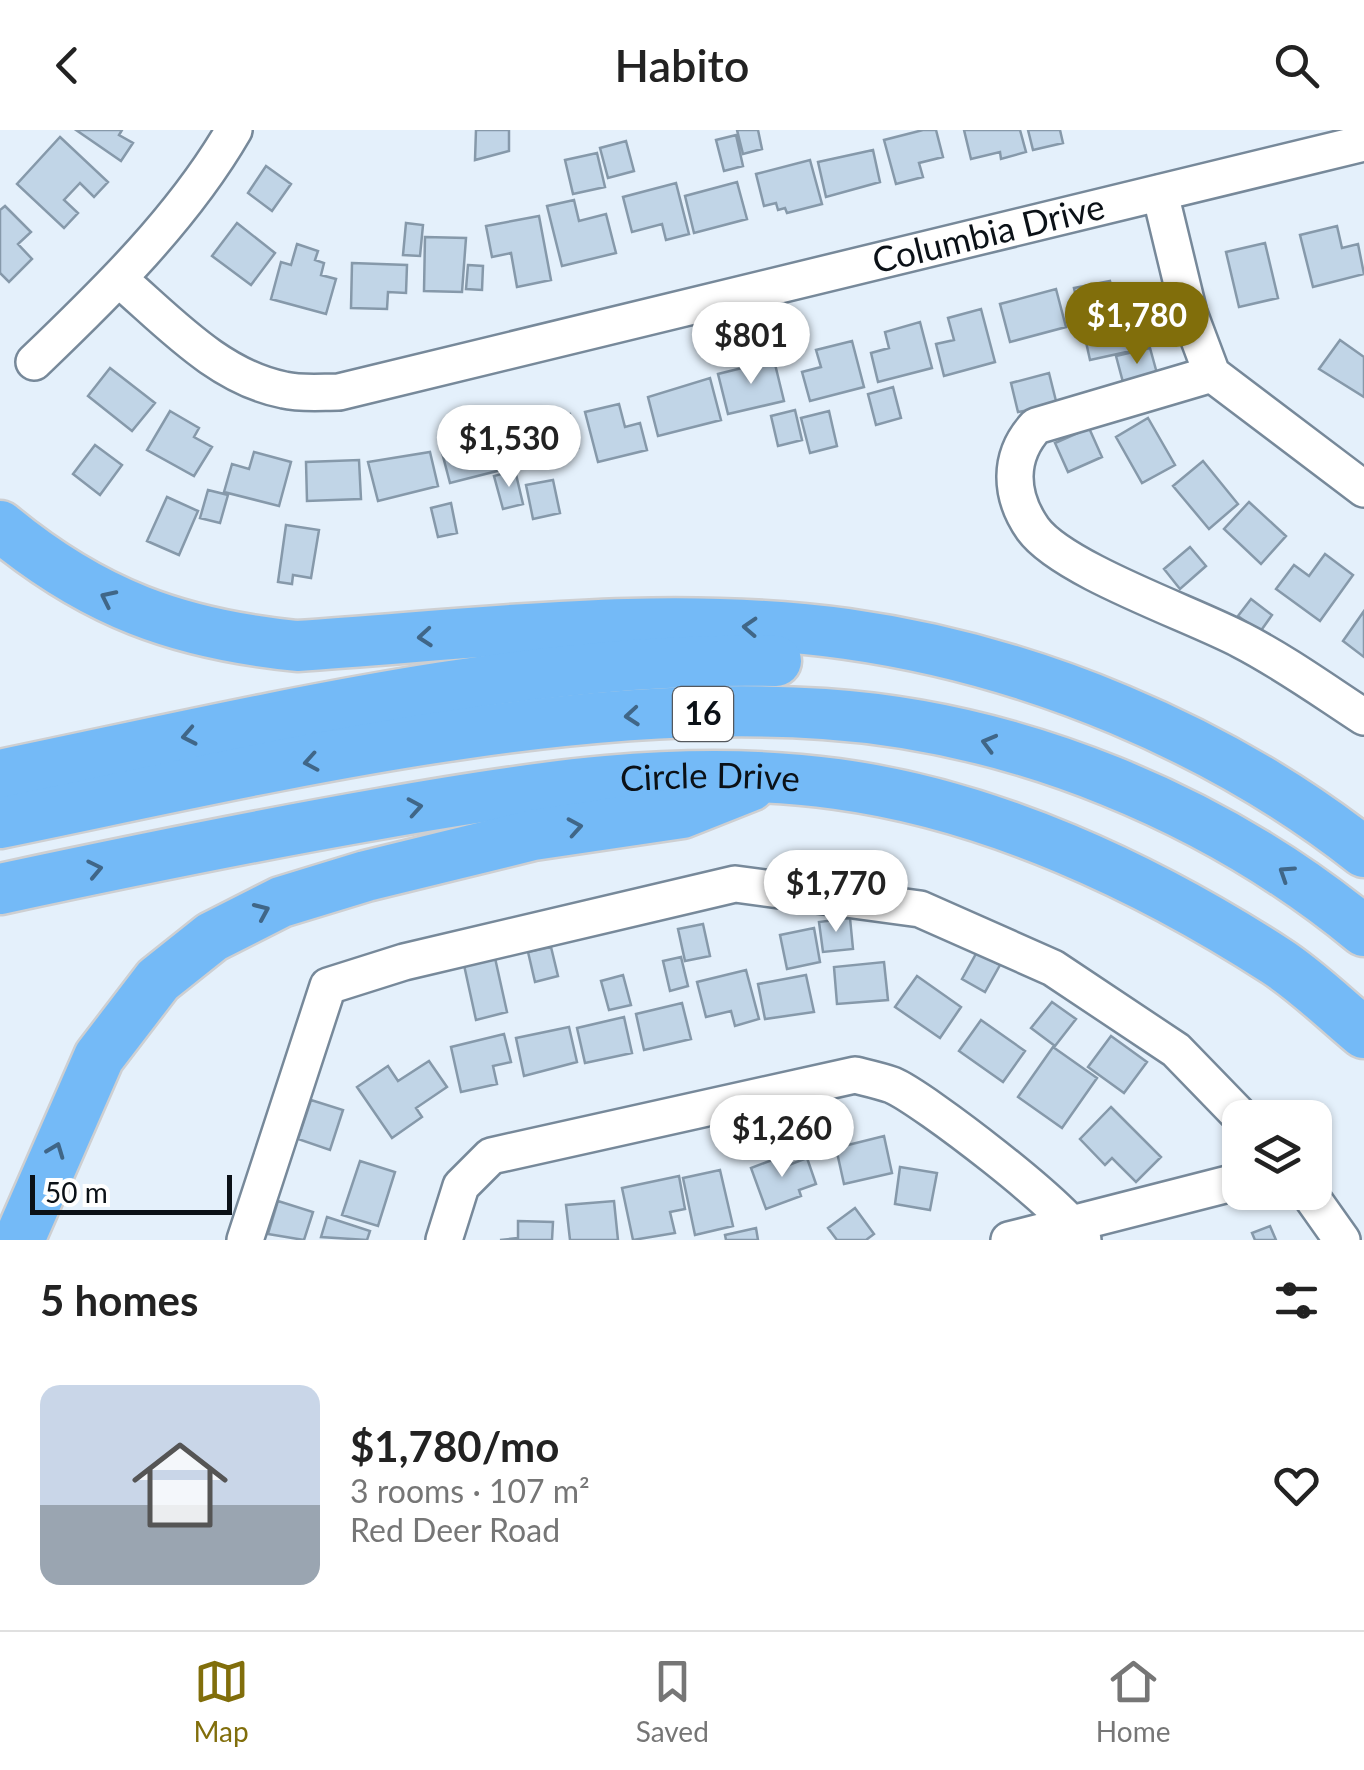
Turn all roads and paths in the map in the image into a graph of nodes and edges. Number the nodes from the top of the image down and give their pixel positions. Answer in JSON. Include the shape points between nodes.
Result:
{"nodes":[{"id":1,"x":234,"y":130,"type":"edge"},
{"id":2,"x":1364,"y":143,"type":"edge"},
{"id":3,"x":1160,"y":193,"type":"junction"},
{"id":4,"x":119,"y":279,"type":"junction"},
{"id":5,"x":34,"y":362,"type":"dead end"},
{"id":6,"x":1212,"y":374,"type":"junction"},
{"id":7,"x":1364,"y":489,"type":"edge"},
{"id":8,"x":0,"y":526,"type":"edge"},
{"id":9,"x":1084,"y":696,"type":"junction"},
{"id":10,"x":1364,"y":717,"type":"edge"},
{"id":11,"x":0,"y":775,"type":"edge"},
{"id":12,"x":773,"y":777,"type":"junction"},
{"id":13,"x":0,"y":823,"type":"edge"},
{"id":14,"x":1364,"y":852,"type":"edge"},
{"id":15,"x":0,"y":888,"type":"edge"},
{"id":16,"x":1364,"y":931,"type":"edge"},
{"id":17,"x":1364,"y":1033,"type":"edge"},
{"id":18,"x":1225,"y":1100,"type":"edge"},
{"id":19,"x":1222,"y":1187,"type":"edge"},
{"id":20,"x":1321,"y":1210,"type":"edge"},
{"id":21,"x":1080,"y":1232,"type":"edge"},
{"id":22,"x":19,"y":1240,"type":"edge"},
{"id":23,"x":245,"y":1240,"type":"edge"},
{"id":24,"x":444,"y":1240,"type":"edge"},
{"id":25,"x":1010,"y":1240,"type":"edge"},
{"id":26,"x":1342,"y":1240,"type":"edge"}],
"edges":[{"from":1,"to":4,"type":"street"},
{"from":2,"to":3,"type":"street","name":"Columbia Drive"},
{"from":3,"to":4,"type":"street","name":"Columbia Drive","via":[[338,392],[288,392],[257,383],[213,360]]},
{"from":3,"to":6,"type":"street","via":[[1189,313]]},
{"from":4,"to":5,"type":"street"},
{"from":6,"to":7,"type":"street"},
{"from":6,"to":10,"type":"street","via":[[1036,426],[1018,446],[1014,481],[1034,530],[1064,556],[1243,641]]},
{"from":9,"to":8,"type":"highway","one_way":true,"via":[[954,656],[848,634],[748,626],[568,626],[297,646],[247,641],[139,614],[46,562]]},
{"from":9,"to":11,"type":"highway","one_way":true,"via":[[819,662],[628,665],[340,707]]},
{"from":9,"to":14,"type":"highway","via":[[1248,770]]},
{"from":15,"to":12,"type":"highway","name":"Circle Drive","number":"16","one_way":true,"via":[[489,794],[676,776]]},
{"from":12,"to":17,"type":"highway","name":"Circle Drive","number":"16","via":[[913,798],[1117,871],[1279,962]]},
{"from":22,"to":12,"type":"highway","one_way":true,"via":[[99,1056],[158,980],[212,937],[281,902],[366,876],[533,835],[682,812]]},
{"from":16,"to":13,"type":"highway","name":"Circle Drive","number":"16","one_way":true,"via":[[1247,848],[1108,781],[969,738],[824,714],[658,714],[544,724],[263,770]]},
{"from":18,"to":23,"type":"street","via":[[1176,1050],[1053,968],[920,909],[735,884],[328,986]]},
{"from":19,"to":21,"type":"street"},
{"from":20,"to":26,"type":"street"},
{"from":21,"to":24,"type":"street","via":[[1050,1200],[895,1086],[855,1075],[491,1156],[460,1186]]},
{"from":21,"to":25,"type":"street"}]}
